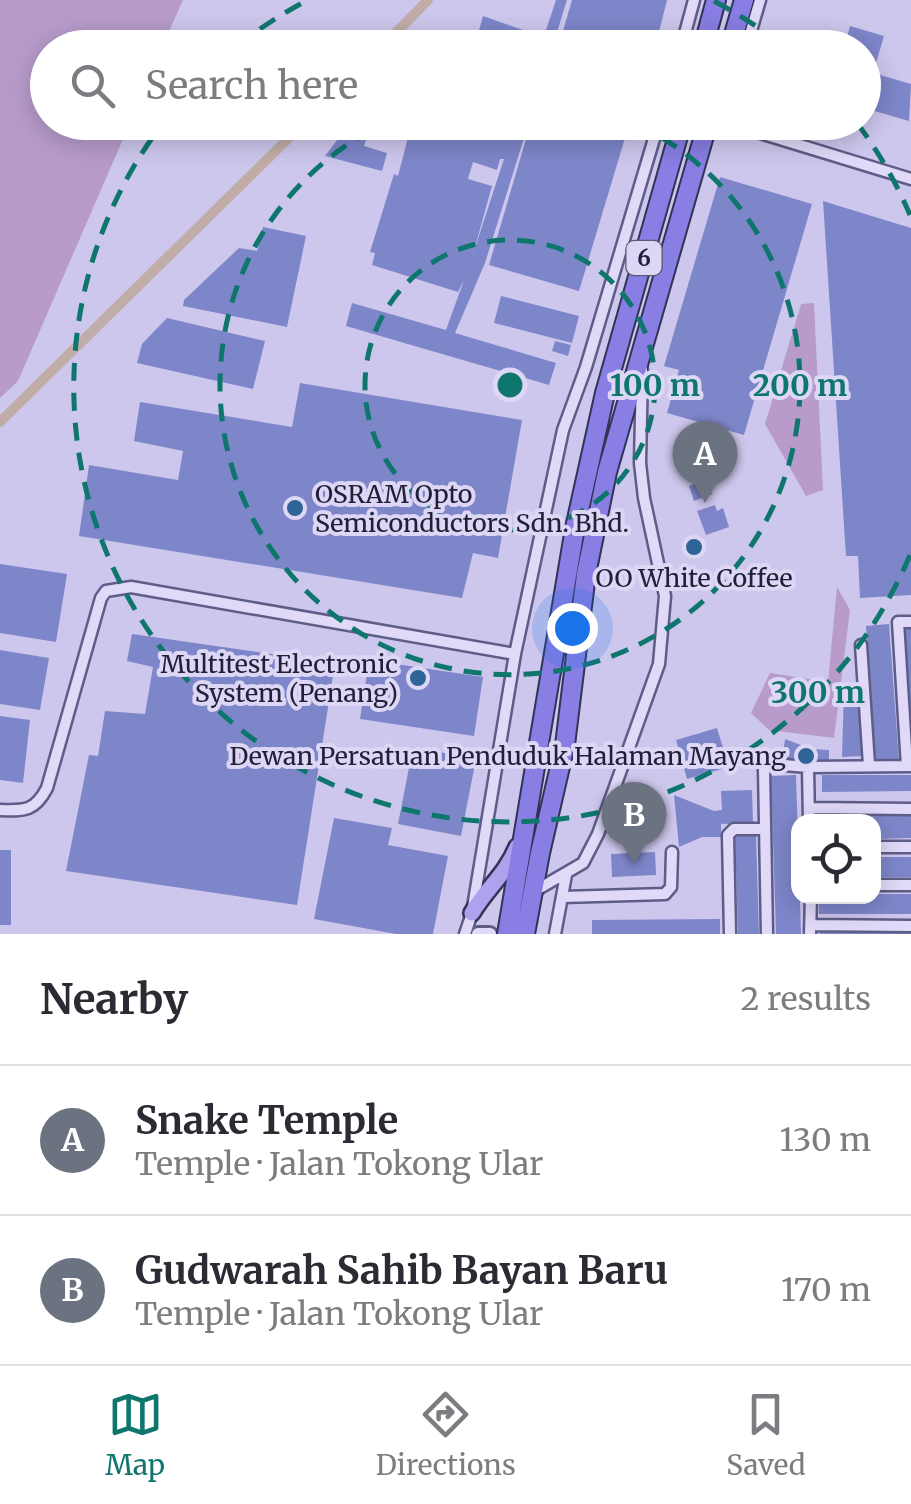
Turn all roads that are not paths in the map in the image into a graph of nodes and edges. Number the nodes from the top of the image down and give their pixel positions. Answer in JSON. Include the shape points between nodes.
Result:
{"nodes":[{"id":1,"x":694,"y":0,"type":"edge"},
{"id":2,"x":716,"y":0,"type":"edge"},
{"id":3,"x":744,"y":0,"type":"edge"},
{"id":4,"x":760,"y":0,"type":"edge"},
{"id":5,"x":686,"y":30,"type":"edge"},
{"id":6,"x":708,"y":30,"type":"edge"},
{"id":7,"x":735,"y":30,"type":"edge"},
{"id":8,"x":751,"y":30,"type":"edge"},
{"id":9,"x":654,"y":140,"type":"edge"},
{"id":10,"x":677,"y":140,"type":"edge"},
{"id":11,"x":703,"y":140,"type":"edge"},
{"id":12,"x":783,"y":140,"type":"edge"},
{"id":13,"x":911,"y":179,"type":"edge"},
{"id":14,"x":642,"y":344,"type":"junction"},
{"id":15,"x":911,"y":622,"type":"edge"},
{"id":16,"x":861,"y":645,"type":"dead end"},
{"id":17,"x":515,"y":654,"type":"junction"},
{"id":18,"x":498,"y":755,"type":"junction"},
{"id":19,"x":536,"y":760,"type":"junction"},
{"id":20,"x":869,"y":766,"type":"junction"},
{"id":21,"x":909,"y":766,"type":"edge"},
{"id":22,"x":808,"y":767,"type":"junction"},
{"id":23,"x":809,"y":808,"type":"junction"},
{"id":24,"x":911,"y":809,"type":"edge"},
{"id":25,"x":0,"y":810,"type":"edge"},
{"id":26,"x":809,"y":814,"type":"edge"},
{"id":27,"x":526,"y":822,"type":"junction"},
{"id":28,"x":764,"y":829,"type":"junction"},
{"id":29,"x":881,"y":847,"type":"edge"},
{"id":30,"x":911,"y":847,"type":"edge"},
{"id":31,"x":672,"y":852,"type":"dead end"},
{"id":32,"x":566,"y":875,"type":"junction"},
{"id":33,"x":881,"y":885,"type":"edge"},
{"id":34,"x":911,"y":885,"type":"edge"},
{"id":35,"x":532,"y":892,"type":"junction"},
{"id":36,"x":564,"y":897,"type":"junction"},
{"id":37,"x":811,"y":904,"type":"edge"},
{"id":38,"x":472,"y":913,"type":"junction"},
{"id":39,"x":911,"y":926,"type":"edge"},
{"id":40,"x":811,"y":930,"type":"edge"},
{"id":41,"x":465,"y":934,"type":"edge"},
{"id":42,"x":478,"y":934,"type":"edge"},
{"id":43,"x":490,"y":934,"type":"edge"},
{"id":44,"x":506,"y":934,"type":"edge"},
{"id":45,"x":526,"y":934,"type":"edge"},
{"id":46,"x":555,"y":934,"type":"edge"},
{"id":47,"x":730,"y":934,"type":"edge"},
{"id":48,"x":767,"y":934,"type":"edge"}],
"edges":[{"from":1,"to":5,"type":"street"},
{"from":2,"to":6,"type":"highway"},
{"from":3,"to":7,"type":"highway"},
{"from":4,"to":8,"type":"street"},
{"from":9,"to":17,"type":"street","via":[[563,430]]},
{"from":10,"to":19,"type":"highway","number":"6","via":[[575,528]]},
{"from":11,"to":14,"type":"highway","number":"6"},
{"from":12,"to":13,"type":"street"},
{"from":14,"to":32,"type":"street","via":[[640,463],[665,596],[658,664],[598,834],[583,863]]},
{"from":14,"to":35,"type":"highway","number":"6","via":[[586,574],[565,745]]},
{"from":15,"to":21,"type":"street","via":[[898,622]]},
{"from":16,"to":20,"type":"street"},
{"from":17,"to":18,"type":"street"},
{"from":17,"to":25,"type":"street","via":[[132,588],[106,591],[47,788],[30,810]]},
{"from":18,"to":19,"type":"street"},
{"from":18,"to":38,"type":"street"},
{"from":19,"to":27,"type":"highway","number":"6"},
{"from":20,"to":21,"type":"street"},
{"from":20,"to":22,"type":"street"},
{"from":22,"to":23,"type":"street"},
{"from":22,"to":28,"type":"street","via":[[764,769]]},
{"from":23,"to":24,"type":"street"},
{"from":23,"to":26,"type":"street"},
{"from":27,"to":38,"type":"main road","via":[[505,873]]},
{"from":27,"to":44,"type":"highway","number":"6"},
{"from":28,"to":47,"type":"street","via":[[728,835]]},
{"from":28,"to":48,"type":"street"},
{"from":29,"to":30,"type":"street"},
{"from":31,"to":36,"type":"street","via":[[672,887],[665,894]]},
{"from":32,"to":35,"type":"street"},
{"from":32,"to":36,"type":"street"},
{"from":33,"to":34,"type":"street"},
{"from":35,"to":45,"type":"highway","number":"6"},
{"from":36,"to":46,"type":"street"},
{"from":37,"to":40,"type":"street"},
{"from":38,"to":41,"type":"street"},
{"from":39,"to":40,"type":"street"},
{"from":42,"to":43,"type":"street"}]}
